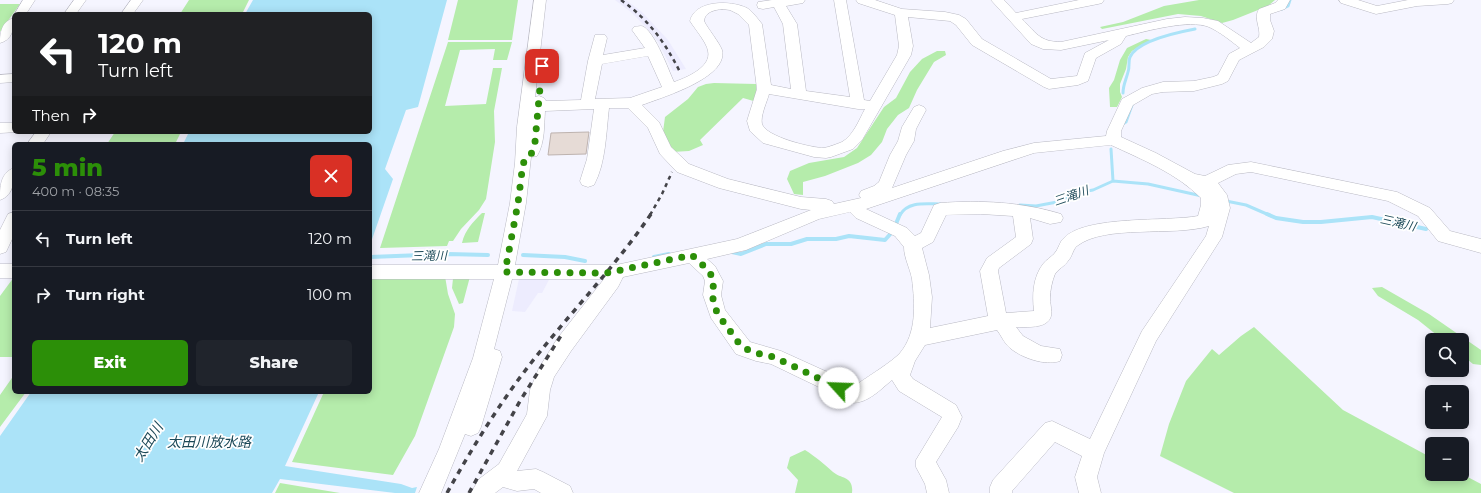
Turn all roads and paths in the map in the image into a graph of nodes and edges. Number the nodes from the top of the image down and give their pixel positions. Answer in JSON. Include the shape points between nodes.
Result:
{"nodes":[{"id":1,"x":28,"y":0,"type":"edge"},
{"id":2,"x":80,"y":0,"type":"edge"},
{"id":3,"x":137,"y":0,"type":"edge"},
{"id":4,"x":540,"y":0,"type":"edge"},
{"id":5,"x":551,"y":0,"type":"edge"},
{"id":6,"x":799,"y":0,"type":"edge"},
{"id":7,"x":840,"y":0,"type":"edge"},
{"id":8,"x":862,"y":0,"type":"edge"},
{"id":9,"x":997,"y":0,"type":"edge"},
{"id":10,"x":1098,"y":0,"type":"edge"},
{"id":11,"x":1284,"y":0,"type":"edge"},
{"id":12,"x":1345,"y":0,"type":"edge"},
{"id":13,"x":1448,"y":0,"type":"edge"},
{"id":14,"x":778,"y":3,"type":"junction"},
{"id":15,"x":763,"y":6,"type":"dead end"},
{"id":16,"x":21,"y":12,"type":"edge"},
{"id":17,"x":71,"y":12,"type":"edge"},
{"id":18,"x":128,"y":12,"type":"edge"},
{"id":19,"x":901,"y":13,"type":"junction"},
{"id":20,"x":1013,"y":17,"type":"junction"},
{"id":21,"x":12,"y":24,"type":"edge"},
{"id":22,"x":639,"y":30,"type":"dead end"},
{"id":23,"x":1121,"y":33,"type":"junction"},
{"id":24,"x":600,"y":38,"type":"dead end"},
{"id":25,"x":0,"y":39,"type":"edge"},
{"id":26,"x":1250,"y":48,"type":"junction"},
{"id":27,"x":653,"y":51,"type":"junction"},
{"id":28,"x":595,"y":61,"type":"junction"},
{"id":29,"x":537,"y":66,"type":"junction"},
{"id":30,"x":12,"y":78,"type":"edge"},
{"id":31,"x":0,"y":79,"type":"edge"},
{"id":32,"x":670,"y":89,"type":"junction"},
{"id":33,"x":764,"y":89,"type":"junction"},
{"id":34,"x":798,"y":94,"type":"junction"},
{"id":35,"x":632,"y":103,"type":"junction"},
{"id":36,"x":858,"y":104,"type":"junction"},
{"id":37,"x":594,"y":105,"type":"junction"},
{"id":38,"x":539,"y":106,"type":"junction"},
{"id":39,"x":875,"y":106,"type":"junction"},
{"id":40,"x":919,"y":110,"type":"dead end"},
{"id":41,"x":0,"y":128,"type":"edge"},
{"id":42,"x":12,"y":128,"type":"edge"},
{"id":43,"x":1113,"y":140,"type":"junction"},
{"id":44,"x":523,"y":163,"type":"junction"},
{"id":45,"x":1199,"y":180,"type":"junction"},
{"id":46,"x":588,"y":181,"type":"dead end"},
{"id":47,"x":853,"y":206,"type":"junction"},
{"id":48,"x":828,"y":208,"type":"junction"},
{"id":49,"x":1020,"y":210,"type":"junction"},
{"id":50,"x":1055,"y":218,"type":"dead end"},
{"id":51,"x":12,"y":222,"type":"edge"},
{"id":52,"x":913,"y":245,"type":"junction"},
{"id":53,"x":1481,"y":246,"type":"edge"},
{"id":54,"x":0,"y":247,"type":"edge"},
{"id":55,"x":692,"y":255,"type":"junction"},
{"id":56,"x":0,"y":271,"type":"edge"},
{"id":57,"x":12,"y":271,"type":"edge"},
{"id":58,"x":372,"y":272,"type":"edge"},
{"id":59,"x":498,"y":272,"type":"junction"},
{"id":60,"x":616,"y":272,"type":"junction"},
{"id":61,"x":1002,"y":321,"type":"junction"},
{"id":62,"x":919,"y":338,"type":"junction"},
{"id":63,"x":1053,"y":355,"type":"dead end"},
{"id":64,"x":906,"y":359,"type":"junction"},
{"id":65,"x":471,"y":427,"type":"dead end"},
{"id":66,"x":1094,"y":452,"type":"junction"},
{"id":67,"x":501,"y":477,"type":"junction"},
{"id":68,"x":430,"y":493,"type":"edge"},
{"id":69,"x":482,"y":493,"type":"edge"},
{"id":70,"x":562,"y":493,"type":"edge"},
{"id":71,"x":938,"y":493,"type":"edge"},
{"id":72,"x":1001,"y":493,"type":"edge"},
{"id":73,"x":1090,"y":493,"type":"edge"}],
"edges":[{"from":1,"to":16,"type":"street"},
{"from":2,"to":17,"type":"street"},
{"from":3,"to":18,"type":"street"},
{"from":4,"to":29,"type":"street"},
{"from":5,"to":29,"type":"street"},
{"from":6,"to":14,"type":"street"},
{"from":7,"to":36,"type":"street"},
{"from":8,"to":19,"type":"street"},
{"from":9,"to":20,"type":"street"},
{"from":10,"to":20,"type":"street"},
{"from":11,"to":26,"type":"street","via":[[1280,6],[1264,12],[1263,20],[1267,31],[1265,39]]},
{"from":12,"to":13,"type":"street","via":[[1376,10],[1417,2]]},
{"from":14,"to":15,"type":"street"},
{"from":14,"to":34,"type":"street","via":[[790,24]]},
{"from":19,"to":23,"type":"street","via":[[954,18],[961,22],[977,42],[1049,84],[1078,81],[1083,78],[1090,56],[1116,41]]},
{"from":19,"to":39,"type":"street","via":[[906,46],[904,55]]},
{"from":20,"to":23,"type":"street","via":[[1036,41],[1048,46],[1061,46]]},
{"from":21,"to":25,"type":"street"},
{"from":22,"to":27,"type":"street"},
{"from":23,"to":26,"type":"street","via":[[1176,22],[1203,22],[1222,29]]},
{"from":24,"to":28,"type":"street"},
{"from":26,"to":43,"type":"street","via":[[1234,58],[1223,78],[1217,81],[1194,86],[1163,87],[1147,91],[1127,102]]},
{"from":27,"to":28,"type":"street"},
{"from":27,"to":32,"type":"street"},
{"from":28,"to":37,"type":"street"},
{"from":29,"to":38,"type":"street"},
{"from":29,"to":44,"type":"street","via":[[524,127]]},
{"from":30,"to":31,"type":"street"},
{"from":32,"to":33,"type":"street","via":[[691,81],[710,67],[715,58],[715,50],[697,21],[704,10],[722,5],[733,6],[743,11],[755,24]]},
{"from":32,"to":35,"type":"street"},
{"from":33,"to":34,"type":"street"},
{"from":33,"to":39,"type":"street","via":[[754,121],[755,127],[768,139],[814,152],[826,153],[848,145],[857,136]]},
{"from":34,"to":36,"type":"street"},
{"from":35,"to":37,"type":"street"},
{"from":35,"to":48,"type":"street","via":[[654,126],[665,150],[683,168],[725,184]]},
{"from":36,"to":39,"type":"street"},
{"from":37,"to":38,"type":"street"},
{"from":37,"to":46,"type":"street","via":[[595,159]]},
{"from":38,"to":44,"type":"street","via":[[535,142],[530,158]]},
{"from":40,"to":48,"type":"street","via":[[909,127],[906,141],[886,185],[880,190]]},
{"from":41,"to":42,"type":"street"},
{"from":43,"to":45,"type":"street"},
{"from":43,"to":47,"type":"street","via":[[1034,148]]},
{"from":44,"to":59,"type":"street","via":[[518,203]]},
{"from":45,"to":53,"type":"street","via":[[1226,170],[1252,167],[1391,196],[1424,212],[1444,236]]},
{"from":45,"to":61,"type":"street","via":[[1211,201],[1205,222],[1170,227],[1103,229],[1082,234],[1070,242],[1061,258],[1048,270],[1041,297],[1043,314],[1040,318]]},
{"from":45,"to":66,"type":"street","via":[[1219,195],[1222,208],[1214,237],[1149,336]]},
{"from":47,"to":48,"type":"street"},
{"from":47,"to":52,"type":"street","via":[[862,214],[901,232]]},
{"from":48,"to":55,"type":"street","via":[[740,245]]},
{"from":49,"to":50,"type":"street"},
{"from":49,"to":52,"type":"street","via":[[940,209],[927,237]]},
{"from":49,"to":61,"type":"street","via":[[1025,239],[993,263],[989,271],[997,316]]},
{"from":51,"to":54,"type":"street"},
{"from":52,"to":62,"type":"street","via":[[923,297]]},
{"from":55,"to":60,"type":"street"},
{"from":55,"to":64,"type":"street","via":[[709,271],[714,281],[712,295],[717,313],[744,348],[774,357],[852,394],[859,394]]},
{"from":56,"to":57,"type":"street"},
{"from":58,"to":59,"type":"street"},
{"from":59,"to":60,"type":"street"},
{"from":59,"to":65,"type":"street","via":[[510,284],[510,296]]},
{"from":59,"to":68,"type":"street","via":[[482,358]]},
{"from":60,"to":67,"type":"street","via":[[612,282],[564,345],[546,374],[540,390],[537,416]]},
{"from":61,"to":62,"type":"street"},
{"from":61,"to":63,"type":"street","via":[[1016,342],[1039,354]]},
{"from":62,"to":64,"type":"street"},
{"from":64,"to":71,"type":"street","via":[[900,377],[906,385],[949,411],[952,417],[926,460],[926,467],[935,480]]},
{"from":66,"to":72,"type":"street","via":[[1052,430],[1001,487]]},
{"from":66,"to":73,"type":"street","via":[[1086,476]]},
{"from":67,"to":69,"type":"street","via":[[486,487]]},
{"from":67,"to":70,"type":"street","via":[[517,480],[536,479]]}]}
